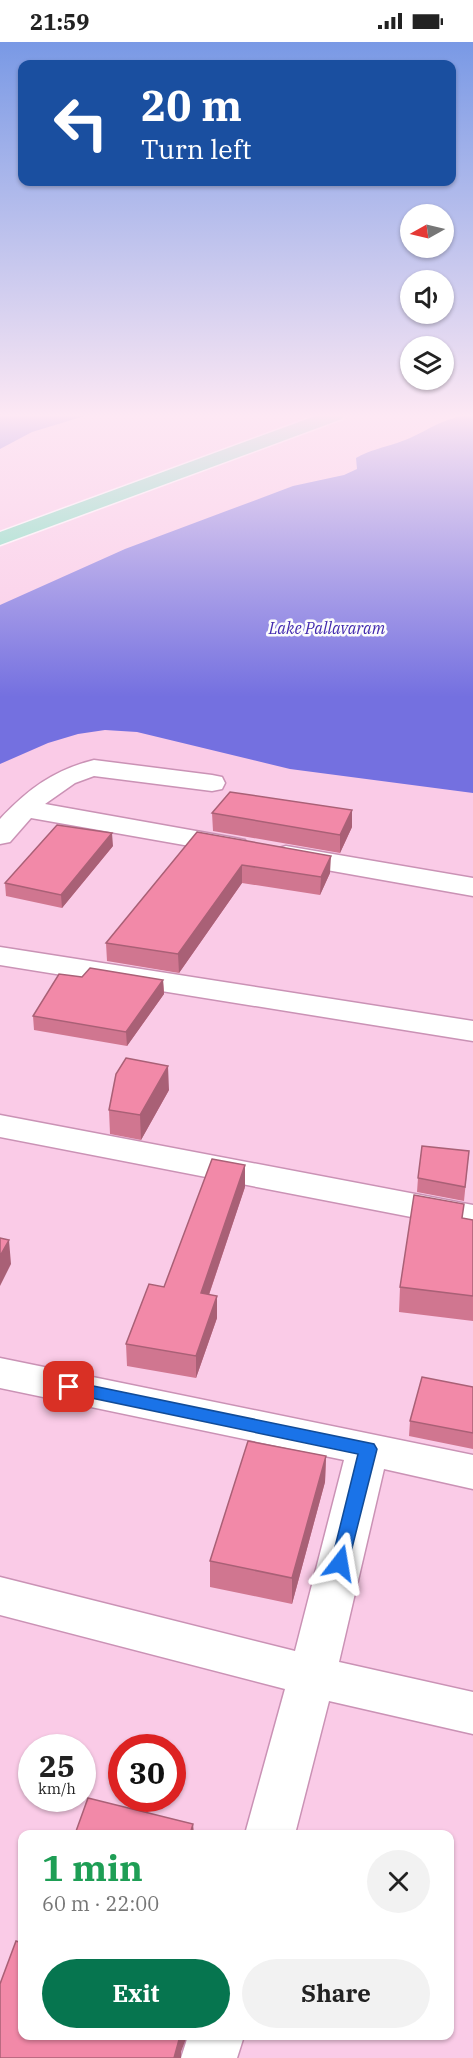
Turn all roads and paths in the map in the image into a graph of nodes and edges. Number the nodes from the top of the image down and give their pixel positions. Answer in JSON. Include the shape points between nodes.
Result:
{"nodes":[{"id":1,"x":81,"y":509,"type":"edge"},
{"id":2,"x":0,"y":539,"type":"edge"},
{"id":3,"x":212,"y":783,"type":"dead end"},
{"id":4,"x":24,"y":809,"type":"junction"},
{"id":5,"x":1,"y":833,"type":"edge"},
{"id":6,"x":473,"y":887,"type":"edge"},
{"id":7,"x":0,"y":956,"type":"edge"},
{"id":8,"x":473,"y":1031,"type":"edge"},
{"id":9,"x":0,"y":1126,"type":"edge"},
{"id":10,"x":473,"y":1217,"type":"edge"},
{"id":11,"x":0,"y":1373,"type":"edge"},
{"id":12,"x":368,"y":1449,"type":"junction"},
{"id":13,"x":473,"y":1472,"type":"edge"},
{"id":14,"x":0,"y":1596,"type":"edge"},
{"id":15,"x":312,"y":1676,"type":"junction"},
{"id":16,"x":473,"y":1713,"type":"edge"},
{"id":17,"x":271,"y":1830,"type":"edge"},
{"id":18,"x":215,"y":2040,"type":"edge"},
{"id":19,"x":210,"y":2058,"type":"edge"}],
"edges":[{"from":1,"to":2,"type":"main road"},
{"from":3,"to":4,"type":"street","via":[[94,768],[75,771],[58,780]]},
{"from":4,"to":5,"type":"street"},
{"from":4,"to":6,"type":"street"},
{"from":7,"to":8,"type":"street"},
{"from":9,"to":10,"type":"street"},
{"from":11,"to":12,"type":"street"},
{"from":12,"to":13,"type":"street"},
{"from":12,"to":15,"type":"street"},
{"from":14,"to":15,"type":"street"},
{"from":15,"to":16,"type":"street"},
{"from":15,"to":17,"type":"street"},
{"from":18,"to":19,"type":"street"}]}
